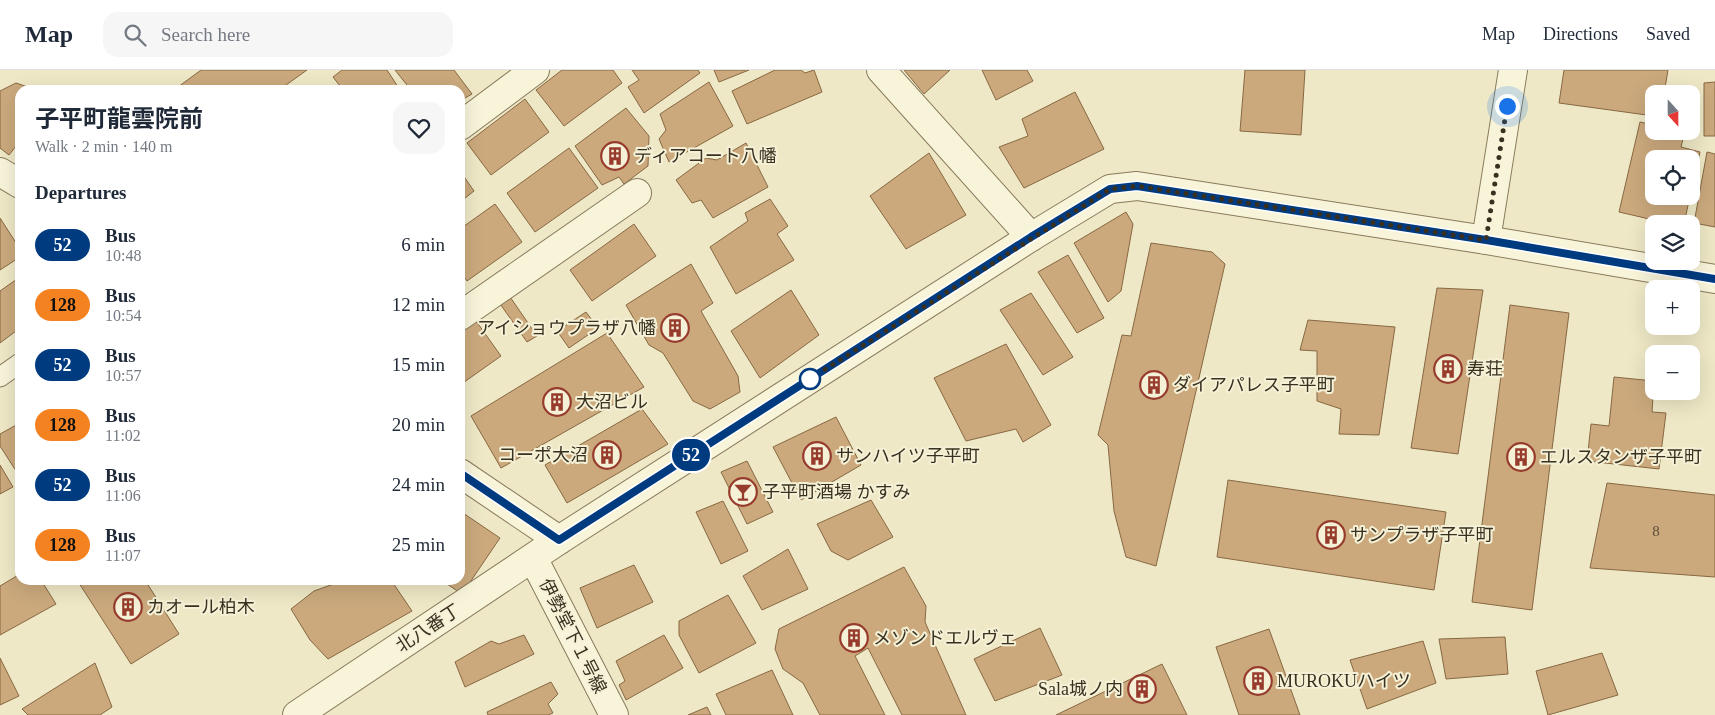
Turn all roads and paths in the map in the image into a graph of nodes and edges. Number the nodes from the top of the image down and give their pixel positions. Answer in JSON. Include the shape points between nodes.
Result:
{"nodes":[{"id":1,"x":535,"y":70,"type":"edge"},
{"id":2,"x":881,"y":70,"type":"edge"},
{"id":3,"x":1513,"y":70,"type":"edge"},
{"id":4,"x":465,"y":122,"type":"edge"},
{"id":5,"x":0,"y":172,"type":"edge"},
{"id":6,"x":15,"y":181,"type":"edge"},
{"id":7,"x":637,"y":192,"type":"dead end"},
{"id":8,"x":1031,"y":237,"type":"junction"},
{"id":9,"x":1486,"y":240,"type":"junction"},
{"id":10,"x":1715,"y":279,"type":"edge"},
{"id":11,"x":465,"y":312,"type":"edge"},
{"id":12,"x":15,"y":366,"type":"edge"},
{"id":13,"x":0,"y":376,"type":"edge"},
{"id":14,"x":465,"y":476,"type":"edge"},
{"id":15,"x":559,"y":540,"type":"junction"},
{"id":16,"x":533,"y":558,"type":"junction"},
{"id":17,"x":297,"y":715,"type":"edge"},
{"id":18,"x":614,"y":715,"type":"edge"}],
"edges":[{"from":1,"to":4,"type":"street"},
{"from":2,"to":8,"type":"street"},
{"from":3,"to":9,"type":"street"},
{"from":5,"to":6,"type":"street"},
{"from":7,"to":11,"type":"street"},
{"from":8,"to":9,"type":"street","name":"北八番丁","via":[[1110,189],[1137,186]]},
{"from":8,"to":15,"type":"street","name":"北八番丁"},
{"from":9,"to":10,"type":"street","name":"北八番丁"},
{"from":12,"to":13,"type":"lane"},
{"from":14,"to":15,"type":"street"},
{"from":15,"to":16,"type":"street","name":"北八番丁"},
{"from":16,"to":17,"type":"street","name":"北八番丁"},
{"from":16,"to":18,"type":"street","name":"伊勢堂下１号線"}]}
